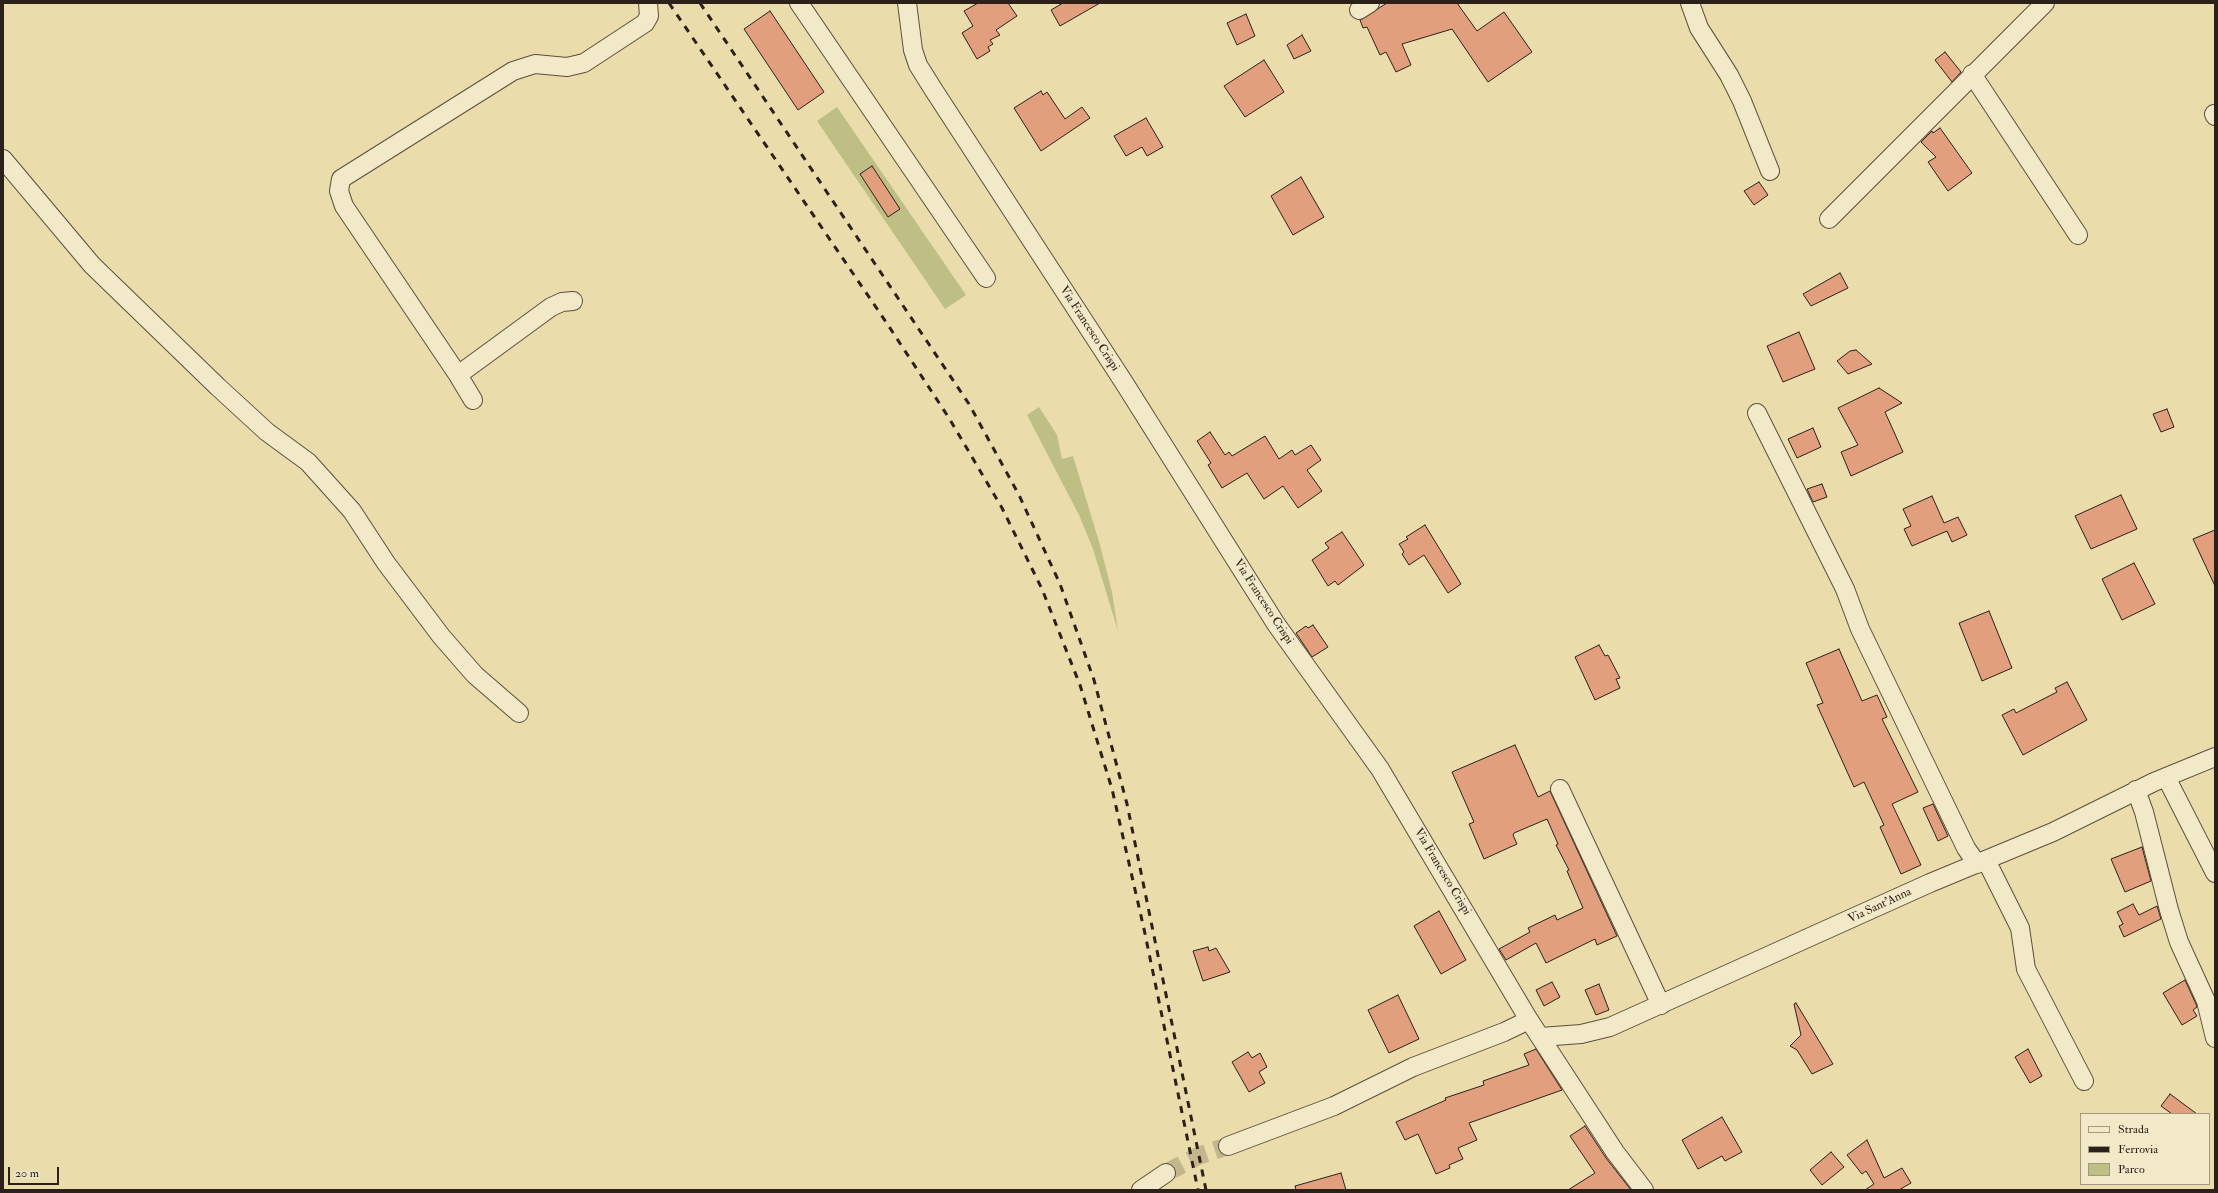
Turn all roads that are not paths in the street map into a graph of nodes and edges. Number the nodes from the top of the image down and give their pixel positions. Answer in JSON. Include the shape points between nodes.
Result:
{"nodes":[{"id":1,"x":648,"y":3,"type":"edge"},
{"id":2,"x":799,"y":3,"type":"edge"},
{"id":3,"x":907,"y":3,"type":"edge"},
{"id":4,"x":1690,"y":3,"type":"edge"},
{"id":5,"x":2045,"y":3,"type":"edge"},
{"id":6,"x":1972,"y":74,"type":"junction"},
{"id":7,"x":3,"y":159,"type":"edge"},
{"id":8,"x":1770,"y":171,"type":"dead end"},
{"id":9,"x":1829,"y":219,"type":"dead end"},
{"id":10,"x":2078,"y":235,"type":"dead end"},
{"id":11,"x":986,"y":278,"type":"dead end"},
{"id":12,"x":573,"y":301,"type":"dead end"},
{"id":13,"x":458,"y":375,"type":"junction"},
{"id":14,"x":473,"y":400,"type":"dead end"},
{"id":15,"x":1757,"y":413,"type":"dead end"},
{"id":16,"x":519,"y":713,"type":"dead end"},
{"id":17,"x":2215,"y":757,"type":"edge"},
{"id":18,"x":2166,"y":777,"type":"junction"},
{"id":19,"x":1560,"y":789,"type":"dead end"},
{"id":20,"x":2136,"y":790,"type":"junction"},
{"id":21,"x":1982,"y":862,"type":"junction"},
{"id":22,"x":2215,"y":873,"type":"edge"},
{"id":23,"x":1661,"y":1005,"type":"junction"},
{"id":24,"x":1530,"y":1020,"type":"junction"},
{"id":25,"x":1541,"y":1038,"type":"junction"},
{"id":26,"x":2215,"y":1038,"type":"edge"},
{"id":27,"x":2084,"y":1081,"type":"dead end"},
{"id":28,"x":1228,"y":1146,"type":"tunnel mouth"},
{"id":29,"x":1166,"y":1172,"type":"tunnel mouth"},
{"id":30,"x":1141,"y":1190,"type":"edge"},
{"id":31,"x":1644,"y":1190,"type":"edge"}],
"edges":[{"from":1,"to":13,"type":"street","via":[[649,16],[645,23],[584,63],[567,67],[535,64],[513,71],[341,179],[339,191],[344,206]]},
{"from":2,"to":11,"type":"street"},
{"from":3,"to":24,"type":"street","name":"Via Francesco Crispi","via":[[913,50],[918,65],[1123,381],[1276,624],[1380,770]]},
{"from":4,"to":8,"type":"street","via":[[1699,28],[1742,101]]},
{"from":5,"to":6,"type":"street"},
{"from":6,"to":9,"type":"street"},
{"from":6,"to":10,"type":"street"},
{"from":7,"to":16,"type":"street","via":[[92,265],[267,432],[308,462],[352,510],[386,563],[441,636],[475,675]]},
{"from":12,"to":13,"type":"street","via":[[551,307]]},
{"from":13,"to":14,"type":"street"},
{"from":15,"to":21,"type":"street","via":[[1845,589],[1860,629],[1962,841]]},
{"from":17,"to":18,"type":"street","name":"Via Sant'Anna"},
{"from":18,"to":20,"type":"street","name":"Via Sant'Anna"},
{"from":18,"to":22,"type":"street"},
{"from":19,"to":23,"type":"street"},
{"from":20,"to":21,"type":"street","name":"Via Sant'Anna","via":[[2053,832]]},
{"from":20,"to":26,"type":"street","via":[[2179,942],[2206,1001]]},
{"from":21,"to":23,"type":"street","name":"Via Sant'Anna"},
{"from":21,"to":27,"type":"street","via":[[2020,928],[2026,969]]},
{"from":23,"to":25,"type":"street","name":"Via Sant'Anna","via":[[1602,1029]]},
{"from":24,"to":25,"type":"street","name":"Via Francesco Crispi"},
{"from":24,"to":28,"type":"street","via":[[1413,1067],[1334,1106]]},
{"from":25,"to":31,"type":"street","name":"Via Francesco Crispi","via":[[1615,1152]]},
{"from":29,"to":30,"type":"street"}]}
